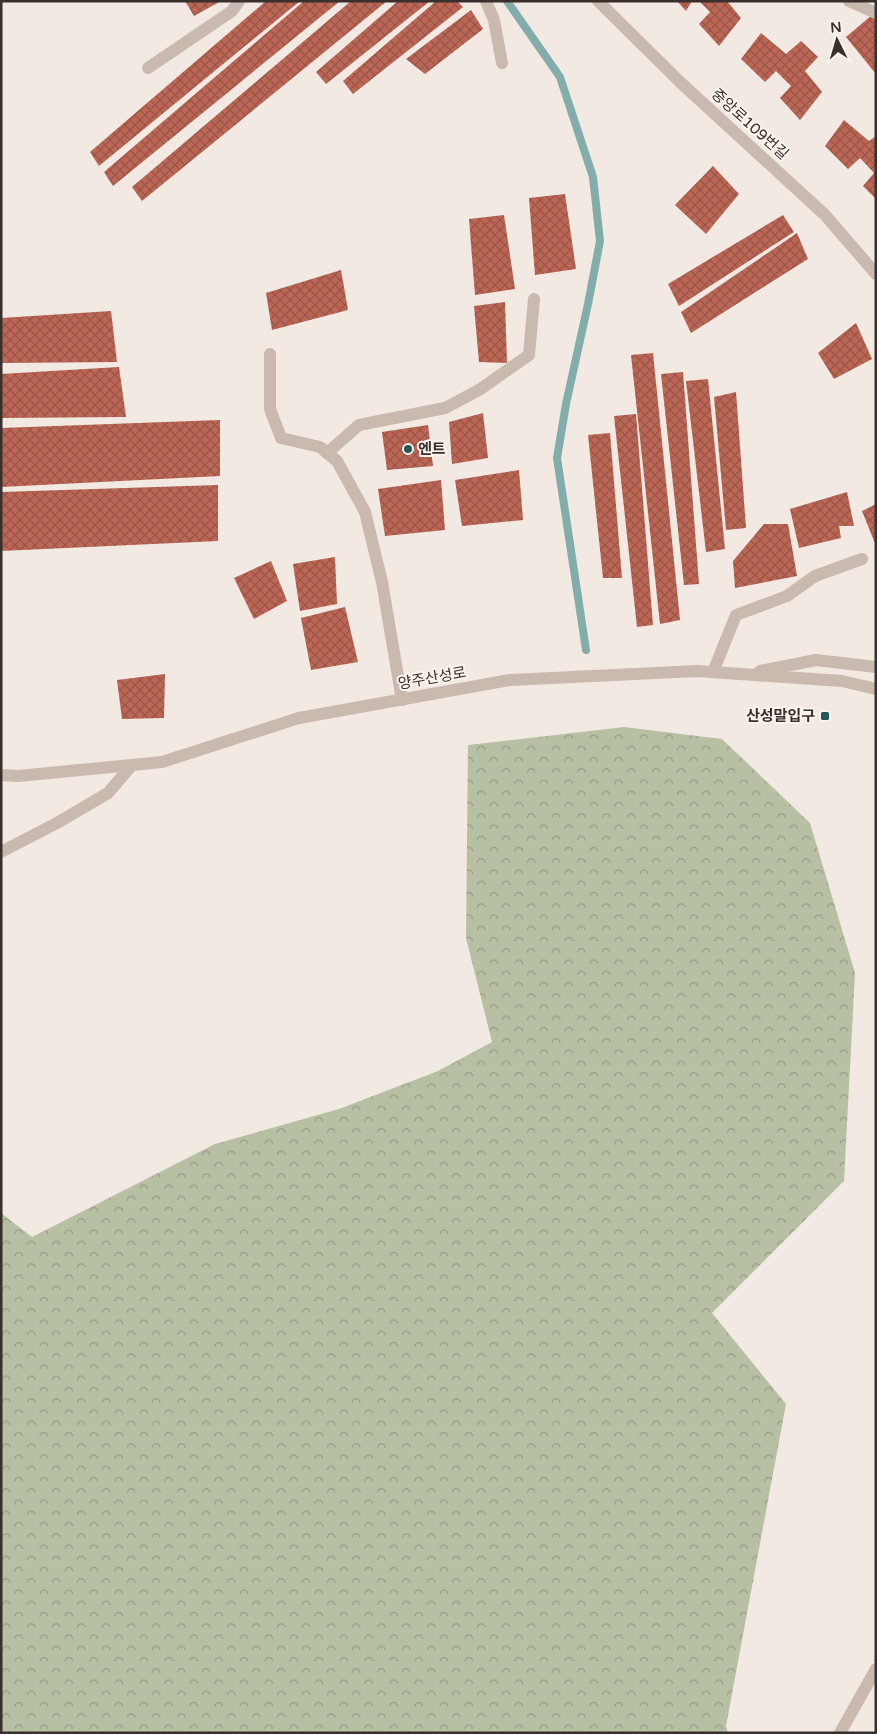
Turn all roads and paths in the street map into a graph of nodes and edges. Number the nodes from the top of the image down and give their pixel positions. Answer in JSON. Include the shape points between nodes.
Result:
{"nodes":[{"id":1,"x":239,"y":1,"type":"edge"},
{"id":2,"x":486,"y":1,"type":"edge"},
{"id":3,"x":598,"y":1,"type":"edge"},
{"id":4,"x":849,"y":1,"type":"edge"},
{"id":5,"x":876,"y":13,"type":"edge"},
{"id":6,"x":502,"y":62,"type":"dead end"},
{"id":7,"x":148,"y":68,"type":"dead end"},
{"id":8,"x":876,"y":274,"type":"edge"},
{"id":9,"x":534,"y":299,"type":"dead end"},
{"id":10,"x":270,"y":354,"type":"dead end"},
{"id":11,"x":327,"y":453,"type":"junction"},
{"id":12,"x":862,"y":559,"type":"dead end"},
{"id":13,"x":876,"y":667,"type":"edge"},
{"id":14,"x":714,"y":672,"type":"junction"},
{"id":15,"x":746,"y":674,"type":"junction"},
{"id":16,"x":876,"y":689,"type":"edge"},
{"id":17,"x":402,"y":700,"type":"junction"},
{"id":18,"x":132,"y":765,"type":"junction"},
{"id":19,"x":1,"y":775,"type":"edge"},
{"id":20,"x":1,"y":852,"type":"edge"},
{"id":21,"x":876,"y":1668,"type":"edge"},
{"id":22,"x":840,"y":1733,"type":"edge"}],
"edges":[{"from":1,"to":7,"type":"street","via":[[232,11]]},
{"from":2,"to":6,"type":"street","via":[[494,20]]},
{"from":3,"to":8,"type":"street","name":"중앙로109번길","via":[[680,82],[825,214]]},
{"from":4,"to":5,"type":"street"},
{"from":9,"to":11,"type":"street","via":[[529,355],[510,370],[445,408],[359,424]]},
{"from":10,"to":11,"type":"street","via":[[270,409],[281,438],[320,447]]},
{"from":11,"to":17,"type":"street","via":[[337,461],[365,512],[382,582]]},
{"from":12,"to":14,"type":"street","via":[[815,576],[787,596],[736,615]]},
{"from":13,"to":15,"type":"street","via":[[816,660]]},
{"from":14,"to":15,"type":"street","name":"양주산성로"},
{"from":14,"to":17,"type":"street","name":"양주산성로","via":[[510,680]]},
{"from":15,"to":16,"type":"street","name":"양주산성로","via":[[842,681]]},
{"from":17,"to":18,"type":"street","name":"양주산성로","via":[[299,718],[162,762]]},
{"from":18,"to":19,"type":"street","name":"양주산성로"},
{"from":18,"to":20,"type":"street","via":[[108,793]]},
{"from":21,"to":22,"type":"street"}]}
